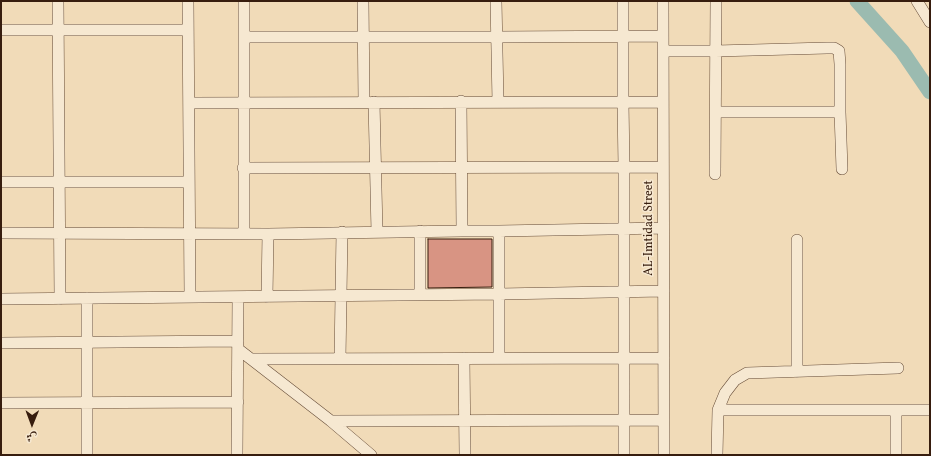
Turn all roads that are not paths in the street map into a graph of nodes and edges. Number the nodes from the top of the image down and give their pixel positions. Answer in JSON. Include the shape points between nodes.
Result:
{"nodes":[{"id":1,"x":58,"y":1,"type":"edge"},
{"id":2,"x":188,"y":1,"type":"edge"},
{"id":3,"x":244,"y":1,"type":"edge"},
{"id":4,"x":363,"y":1,"type":"edge"},
{"id":5,"x":496,"y":1,"type":"edge"},
{"id":6,"x":622,"y":1,"type":"edge"},
{"id":7,"x":663,"y":1,"type":"edge"},
{"id":8,"x":716,"y":1,"type":"edge"},
{"id":9,"x":922,"y":4,"type":"edge"},
{"id":10,"x":930,"y":22,"type":"edge"},
{"id":11,"x":1,"y":30,"type":"edge"},
{"id":12,"x":58,"y":30,"type":"junction"},
{"id":13,"x":188,"y":30,"type":"junction"},
{"id":14,"x":622,"y":36,"type":"junction"},
{"id":15,"x":663,"y":36,"type":"junction"},
{"id":16,"x":244,"y":37,"type":"junction"},
{"id":17,"x":363,"y":37,"type":"junction"},
{"id":18,"x":497,"y":37,"type":"junction"},
{"id":19,"x":663,"y":51,"type":"junction"},
{"id":20,"x":716,"y":51,"type":"junction"},
{"id":21,"x":461,"y":101,"type":"junction"},
{"id":22,"x":244,"y":102,"type":"junction"},
{"id":23,"x":369,"y":102,"type":"junction"},
{"id":24,"x":498,"y":102,"type":"junction"},
{"id":25,"x":623,"y":102,"type":"junction"},
{"id":26,"x":663,"y":102,"type":"junction"},
{"id":27,"x":189,"y":103,"type":"junction"},
{"id":28,"x":716,"y":112,"type":"junction"},
{"id":29,"x":840,"y":112,"type":"junction"},
{"id":30,"x":375,"y":167,"type":"junction"},
{"id":31,"x":461,"y":167,"type":"junction"},
{"id":32,"x":624,"y":167,"type":"junction"},
{"id":33,"x":663,"y":167,"type":"junction"},
{"id":34,"x":243,"y":168,"type":"junction"},
{"id":35,"x":842,"y":169,"type":"dead end"},
{"id":36,"x":715,"y":174,"type":"dead end"},
{"id":37,"x":1,"y":182,"type":"edge"},
{"id":38,"x":59,"y":182,"type":"junction"},
{"id":39,"x":189,"y":182,"type":"junction"},
{"id":40,"x":664,"y":228,"type":"junction"},
{"id":41,"x":624,"y":229,"type":"junction"},
{"id":42,"x":420,"y":231,"type":"junction"},
{"id":43,"x":462,"y":231,"type":"junction"},
{"id":44,"x":499,"y":231,"type":"junction"},
{"id":45,"x":59,"y":232,"type":"junction"},
{"id":46,"x":342,"y":232,"type":"junction"},
{"id":47,"x":376,"y":232,"type":"junction"},
{"id":48,"x":1,"y":233,"type":"edge"},
{"id":49,"x":190,"y":233,"type":"junction"},
{"id":50,"x":244,"y":234,"type":"junction"},
{"id":51,"x":268,"y":234,"type":"junction"},
{"id":52,"x":797,"y":240,"type":"dead end"},
{"id":53,"x":664,"y":291,"type":"junction"},
{"id":54,"x":624,"y":292,"type":"junction"},
{"id":55,"x":499,"y":294,"type":"junction"},
{"id":56,"x":342,"y":295,"type":"junction"},
{"id":57,"x":420,"y":295,"type":"junction"},
{"id":58,"x":267,"y":296,"type":"junction"},
{"id":59,"x":190,"y":297,"type":"junction"},
{"id":60,"x":238,"y":297,"type":"junction"},
{"id":61,"x":60,"y":298,"type":"junction"},
{"id":62,"x":87,"y":298,"type":"junction"},
{"id":63,"x":1,"y":299,"type":"edge"},
{"id":64,"x":87,"y":342,"type":"junction"},
{"id":65,"x":1,"y":343,"type":"edge"},
{"id":66,"x":238,"y":345,"type":"junction"},
{"id":67,"x":251,"y":358,"type":"junction"},
{"id":68,"x":464,"y":358,"type":"junction"},
{"id":69,"x":499,"y":358,"type":"junction"},
{"id":70,"x":624,"y":358,"type":"junction"},
{"id":71,"x":664,"y":358,"type":"junction"},
{"id":72,"x":340,"y":359,"type":"junction"},
{"id":73,"x":898,"y":368,"type":"dead end"},
{"id":74,"x":797,"y":372,"type":"junction"},
{"id":75,"x":87,"y":402,"type":"junction"},
{"id":76,"x":238,"y":402,"type":"junction"},
{"id":77,"x":1,"y":403,"type":"edge"},
{"id":78,"x":718,"y":410,"type":"junction"},
{"id":79,"x":896,"y":410,"type":"junction"},
{"id":80,"x":930,"y":410,"type":"edge"},
{"id":81,"x":664,"y":420,"type":"junction"},
{"id":82,"x":330,"y":421,"type":"junction"},
{"id":83,"x":464,"y":421,"type":"junction"},
{"id":84,"x":624,"y":421,"type":"junction"},
{"id":85,"x":88,"y":455,"type":"edge"},
{"id":86,"x":237,"y":455,"type":"edge"},
{"id":87,"x":371,"y":455,"type":"edge"},
{"id":88,"x":465,"y":455,"type":"edge"},
{"id":89,"x":624,"y":455,"type":"edge"},
{"id":90,"x":664,"y":455,"type":"edge"},
{"id":91,"x":717,"y":455,"type":"edge"},
{"id":92,"x":896,"y":455,"type":"edge"}],
"edges":[{"from":1,"to":12,"type":"street"},
{"from":2,"to":13,"type":"street"},
{"from":3,"to":16,"type":"street"},
{"from":4,"to":17,"type":"street"},
{"from":5,"to":18,"type":"street"},
{"from":6,"to":14,"type":"street"},
{"from":7,"to":15,"type":"street","name":"AL-Imtidad Street"},
{"from":8,"to":20,"type":"street"},
{"from":9,"to":10,"type":"street"},
{"from":11,"to":12,"type":"street"},
{"from":12,"to":13,"type":"street"},
{"from":12,"to":38,"type":"street"},
{"from":13,"to":27,"type":"street"},
{"from":14,"to":15,"type":"street"},
{"from":14,"to":18,"type":"street"},
{"from":14,"to":25,"type":"street"},
{"from":15,"to":19,"type":"street","name":"AL-Imtidad Street"},
{"from":16,"to":17,"type":"street"},
{"from":16,"to":22,"type":"street"},
{"from":17,"to":18,"type":"street"},
{"from":17,"to":23,"type":"street"},
{"from":18,"to":24,"type":"street"},
{"from":19,"to":20,"type":"street"},
{"from":19,"to":26,"type":"street","name":"AL-Imtidad Street"},
{"from":20,"to":28,"type":"street"},
{"from":20,"to":29,"type":"street","via":[[834,48],[840,55]]},
{"from":21,"to":23,"type":"street"},
{"from":21,"to":24,"type":"street"},
{"from":21,"to":31,"type":"street"},
{"from":22,"to":23,"type":"street"},
{"from":22,"to":27,"type":"street"},
{"from":22,"to":34,"type":"street"},
{"from":23,"to":30,"type":"street"},
{"from":24,"to":25,"type":"street"},
{"from":25,"to":26,"type":"street"},
{"from":25,"to":32,"type":"street"},
{"from":26,"to":33,"type":"street","name":"AL-Imtidad Street"},
{"from":27,"to":39,"type":"street"},
{"from":28,"to":29,"type":"street"},
{"from":28,"to":36,"type":"street"},
{"from":29,"to":35,"type":"street"},
{"from":30,"to":31,"type":"street"},
{"from":30,"to":34,"type":"street"},
{"from":30,"to":47,"type":"street"},
{"from":31,"to":32,"type":"street"},
{"from":31,"to":43,"type":"street"},
{"from":32,"to":33,"type":"street"},
{"from":32,"to":41,"type":"street"},
{"from":33,"to":40,"type":"street","name":"AL-Imtidad Street"},
{"from":34,"to":50,"type":"street"},
{"from":37,"to":38,"type":"street"},
{"from":38,"to":39,"type":"street"},
{"from":38,"to":45,"type":"street"},
{"from":39,"to":49,"type":"street"},
{"from":40,"to":41,"type":"street"},
{"from":40,"to":53,"type":"street","name":"AL-Imtidad Street"},
{"from":41,"to":44,"type":"street"},
{"from":41,"to":54,"type":"street"},
{"from":42,"to":43,"type":"street"},
{"from":42,"to":47,"type":"street"},
{"from":42,"to":57,"type":"street"},
{"from":43,"to":44,"type":"street"},
{"from":44,"to":55,"type":"street"},
{"from":45,"to":48,"type":"street"},
{"from":45,"to":49,"type":"street"},
{"from":45,"to":61,"type":"street"},
{"from":46,"to":47,"type":"street"},
{"from":46,"to":51,"type":"street"},
{"from":46,"to":56,"type":"street"},
{"from":49,"to":50,"type":"street"},
{"from":49,"to":59,"type":"street"},
{"from":50,"to":51,"type":"street"},
{"from":51,"to":58,"type":"street"},
{"from":52,"to":74,"type":"street"},
{"from":53,"to":54,"type":"street"},
{"from":53,"to":71,"type":"street","name":"AL-Imtidad Street"},
{"from":54,"to":55,"type":"street"},
{"from":54,"to":70,"type":"street"},
{"from":55,"to":57,"type":"street"},
{"from":55,"to":69,"type":"street"},
{"from":56,"to":57,"type":"street"},
{"from":56,"to":58,"type":"street"},
{"from":56,"to":72,"type":"street"},
{"from":58,"to":60,"type":"street"},
{"from":59,"to":60,"type":"street"},
{"from":59,"to":62,"type":"street"},
{"from":60,"to":66,"type":"street"},
{"from":61,"to":62,"type":"street"},
{"from":61,"to":63,"type":"street"},
{"from":62,"to":64,"type":"street"},
{"from":64,"to":65,"type":"street"},
{"from":64,"to":66,"type":"street"},
{"from":64,"to":75,"type":"street"},
{"from":66,"to":67,"type":"street"},
{"from":66,"to":76,"type":"street"},
{"from":67,"to":72,"type":"street"},
{"from":67,"to":82,"type":"street"},
{"from":68,"to":69,"type":"street"},
{"from":68,"to":72,"type":"street"},
{"from":68,"to":83,"type":"street"},
{"from":69,"to":70,"type":"street"},
{"from":70,"to":71,"type":"street"},
{"from":70,"to":84,"type":"street"},
{"from":71,"to":81,"type":"street","name":"AL-Imtidad Street"},
{"from":73,"to":74,"type":"street"},
{"from":74,"to":78,"type":"street","via":[[747,373],[730,386]]},
{"from":75,"to":76,"type":"street"},
{"from":75,"to":77,"type":"street"},
{"from":75,"to":85,"type":"street"},
{"from":76,"to":86,"type":"street"},
{"from":78,"to":79,"type":"street"},
{"from":78,"to":91,"type":"street"},
{"from":79,"to":80,"type":"street"},
{"from":79,"to":92,"type":"street"},
{"from":81,"to":84,"type":"street"},
{"from":81,"to":90,"type":"street","name":"AL-Imtidad Street"},
{"from":82,"to":83,"type":"street"},
{"from":82,"to":87,"type":"street"},
{"from":83,"to":84,"type":"street"},
{"from":83,"to":88,"type":"street"},
{"from":84,"to":89,"type":"street"}]}
